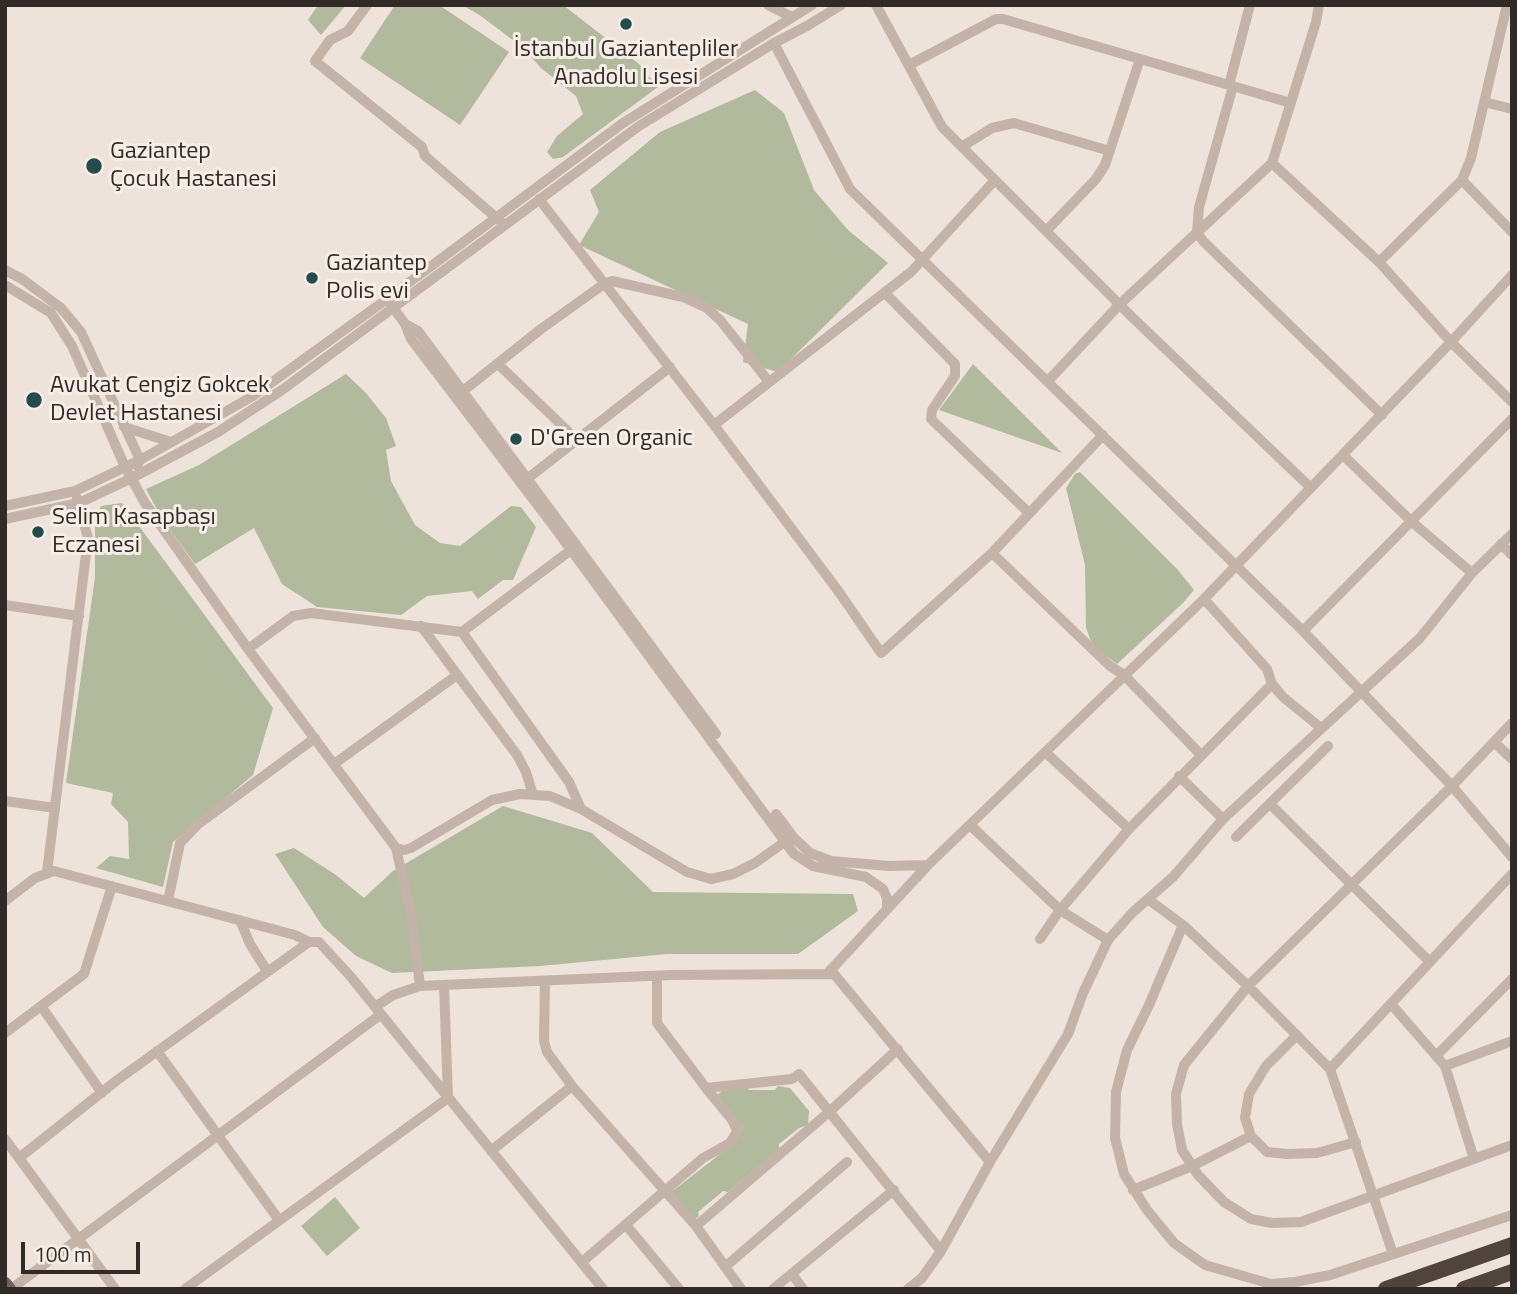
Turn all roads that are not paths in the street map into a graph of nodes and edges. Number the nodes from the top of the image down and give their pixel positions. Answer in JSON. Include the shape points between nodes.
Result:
{"nodes":[{"id":1,"x":367,"y":5,"type":"edge"},
{"id":2,"x":768,"y":5,"type":"edge"},
{"id":3,"x":812,"y":5,"type":"edge"},
{"id":4,"x":841,"y":5,"type":"edge"},
{"id":5,"x":877,"y":5,"type":"edge"},
{"id":6,"x":1250,"y":5,"type":"edge"},
{"id":7,"x":1319,"y":5,"type":"edge"},
{"id":8,"x":1507,"y":5,"type":"edge"},
{"id":9,"x":792,"y":18,"type":"junction"},
{"id":10,"x":774,"y":43,"type":"junction"},
{"id":11,"x":1140,"y":59,"type":"junction"},
{"id":12,"x":909,"y":65,"type":"junction"},
{"id":13,"x":1231,"y":86,"type":"junction"},
{"id":14,"x":1484,"y":102,"type":"junction"},
{"id":15,"x":1291,"y":103,"type":"junction"},
{"id":16,"x":1512,"y":109,"type":"edge"},
{"id":17,"x":962,"y":146,"type":"junction"},
{"id":18,"x":1110,"y":152,"type":"junction"},
{"id":19,"x":1272,"y":163,"type":"junction"},
{"id":20,"x":995,"y":180,"type":"junction"},
{"id":21,"x":1462,"y":180,"type":"junction"},
{"id":22,"x":539,"y":199,"type":"junction"},
{"id":23,"x":500,"y":222,"type":"junction"},
{"id":24,"x":1046,"y":231,"type":"junction"},
{"id":25,"x":1512,"y":232,"type":"edge"},
{"id":26,"x":1197,"y":233,"type":"junction"},
{"id":27,"x":922,"y":258,"type":"junction"},
{"id":28,"x":1379,"y":262,"type":"junction"},
{"id":29,"x":5,"y":270,"type":"edge"},
{"id":30,"x":1512,"y":275,"type":"edge"},
{"id":31,"x":604,"y":284,"type":"junction"},
{"id":32,"x":5,"y":285,"type":"edge"},
{"id":33,"x":885,"y":293,"type":"junction"},
{"id":34,"x":391,"y":304,"type":"junction"},
{"id":35,"x":1120,"y":304,"type":"junction"},
{"id":36,"x":405,"y":324,"type":"junction"},
{"id":37,"x":1451,"y":342,"type":"junction"},
{"id":38,"x":498,"y":364,"type":"junction"},
{"id":39,"x":670,"y":367,"type":"junction"},
{"id":40,"x":1048,"y":381,"type":"junction"},
{"id":41,"x":769,"y":382,"type":"junction"},
{"id":42,"x":463,"y":391,"type":"junction"},
{"id":43,"x":1512,"y":402,"type":"edge"},
{"id":44,"x":1382,"y":415,"type":"junction"},
{"id":45,"x":1512,"y":419,"type":"edge"},
{"id":46,"x":714,"y":425,"type":"junction"},
{"id":47,"x":124,"y":426,"type":"junction"},
{"id":48,"x":1103,"y":435,"type":"junction"},
{"id":49,"x":576,"y":439,"type":"junction"},
{"id":50,"x":171,"y":442,"type":"junction"},
{"id":51,"x":1343,"y":455,"type":"junction"},
{"id":52,"x":140,"y":460,"type":"junction"},
{"id":53,"x":125,"y":467,"type":"junction"},
{"id":54,"x":132,"y":478,"type":"junction"},
{"id":55,"x":527,"y":479,"type":"junction"},
{"id":56,"x":1311,"y":488,"type":"junction"},
{"id":57,"x":75,"y":491,"type":"junction"},
{"id":58,"x":79,"y":503,"type":"junction"},
{"id":59,"x":5,"y":506,"type":"edge"},
{"id":60,"x":1029,"y":513,"type":"junction"},
{"id":61,"x":5,"y":519,"type":"edge"},
{"id":62,"x":1412,"y":522,"type":"junction"},
{"id":63,"x":1512,"y":534,"type":"edge"},
{"id":64,"x":1501,"y":544,"type":"junction"},
{"id":65,"x":574,"y":548,"type":"junction"},
{"id":66,"x":992,"y":553,"type":"junction"},
{"id":67,"x":1512,"y":555,"type":"edge"},
{"id":68,"x":1236,"y":564,"type":"junction"},
{"id":69,"x":1472,"y":573,"type":"junction"},
{"id":70,"x":1204,"y":599,"type":"junction"},
{"id":71,"x":5,"y":605,"type":"edge"},
{"id":72,"x":79,"y":616,"type":"junction"},
{"id":73,"x":421,"y":626,"type":"junction"},
{"id":74,"x":1303,"y":631,"type":"junction"},
{"id":75,"x":462,"y":632,"type":"junction"},
{"id":76,"x":248,"y":649,"type":"junction"},
{"id":77,"x":457,"y":675,"type":"junction"},
{"id":78,"x":1124,"y":676,"type":"junction"},
{"id":79,"x":1272,"y":684,"type":"junction"},
{"id":80,"x":1360,"y":692,"type":"junction"},
{"id":81,"x":1512,"y":723,"type":"edge"},
{"id":82,"x":1321,"y":727,"type":"junction"},
{"id":83,"x":315,"y":738,"type":"junction"},
{"id":84,"x":1494,"y":742,"type":"junction"},
{"id":85,"x":1328,"y":746,"type":"dead end"},
{"id":86,"x":1045,"y":752,"type":"junction"},
{"id":87,"x":1200,"y":755,"type":"junction"},
{"id":88,"x":1512,"y":759,"type":"edge"},
{"id":89,"x":334,"y":764,"type":"junction"},
{"id":90,"x":1179,"y":776,"type":"junction"},
{"id":91,"x":1452,"y":786,"type":"junction"},
{"id":92,"x":533,"y":795,"type":"junction"},
{"id":93,"x":5,"y":801,"type":"edge"},
{"id":94,"x":1270,"y":805,"type":"junction"},
{"id":95,"x":55,"y":808,"type":"junction"},
{"id":96,"x":581,"y":809,"type":"junction"},
{"id":97,"x":1223,"y":819,"type":"junction"},
{"id":98,"x":970,"y":825,"type":"junction"},
{"id":99,"x":1129,"y":829,"type":"junction"},
{"id":100,"x":1236,"y":837,"type":"dead end"},
{"id":101,"x":786,"y":841,"type":"junction"},
{"id":102,"x":396,"y":848,"type":"junction"},
{"id":103,"x":1512,"y":858,"type":"edge"},
{"id":104,"x":928,"y":865,"type":"junction"},
{"id":105,"x":47,"y":872,"type":"junction"},
{"id":106,"x":1512,"y":874,"type":"edge"},
{"id":107,"x":1352,"y":884,"type":"junction"},
{"id":108,"x":112,"y":886,"type":"junction"},
{"id":109,"x":1149,"y":900,"type":"junction"},
{"id":110,"x":5,"y":901,"type":"edge"},
{"id":111,"x":167,"y":901,"type":"junction"},
{"id":112,"x":887,"y":909,"type":"junction"},
{"id":113,"x":1060,"y":909,"type":"junction"},
{"id":114,"x":240,"y":920,"type":"junction"},
{"id":115,"x":1183,"y":925,"type":"junction"},
{"id":116,"x":1040,"y":939,"type":"dead end"},
{"id":117,"x":1108,"y":940,"type":"junction"},
{"id":118,"x":309,"y":942,"type":"junction"},
{"id":119,"x":1430,"y":962,"type":"junction"},
{"id":120,"x":267,"y":971,"type":"junction"},
{"id":121,"x":827,"y":974,"type":"junction"},
{"id":122,"x":657,"y":976,"type":"junction"},
{"id":123,"x":1512,"y":979,"type":"edge"},
{"id":124,"x":545,"y":981,"type":"junction"},
{"id":125,"x":444,"y":985,"type":"junction"},
{"id":126,"x":420,"y":986,"type":"junction"},
{"id":127,"x":1248,"y":986,"type":"junction"},
{"id":128,"x":1391,"y":1004,"type":"junction"},
{"id":129,"x":41,"y":1006,"type":"junction"},
{"id":130,"x":377,"y":1011,"type":"junction"},
{"id":131,"x":5,"y":1033,"type":"edge"},
{"id":132,"x":1297,"y":1035,"type":"junction"},
{"id":133,"x":1512,"y":1041,"type":"edge"},
{"id":134,"x":898,"y":1049,"type":"junction"},
{"id":135,"x":156,"y":1051,"type":"junction"},
{"id":136,"x":1436,"y":1056,"type":"junction"},
{"id":137,"x":1445,"y":1066,"type":"junction"},
{"id":138,"x":1330,"y":1069,"type":"junction"},
{"id":139,"x":572,"y":1086,"type":"junction"},
{"id":140,"x":706,"y":1088,"type":"junction"},
{"id":141,"x":102,"y":1093,"type":"junction"},
{"id":142,"x":448,"y":1098,"type":"junction"},
{"id":143,"x":829,"y":1112,"type":"junction"},
{"id":144,"x":219,"y":1136,"type":"junction"},
{"id":145,"x":1251,"y":1136,"type":"junction"},
{"id":146,"x":5,"y":1139,"type":"edge"},
{"id":147,"x":1356,"y":1142,"type":"junction"},
{"id":148,"x":1512,"y":1145,"type":"edge"},
{"id":149,"x":491,"y":1151,"type":"junction"},
{"id":150,"x":19,"y":1158,"type":"junction"},
{"id":151,"x":1474,"y":1159,"type":"junction"},
{"id":152,"x":847,"y":1162,"type":"dead end"},
{"id":153,"x":990,"y":1162,"type":"junction"},
{"id":154,"x":1192,"y":1166,"type":"junction"},
{"id":155,"x":664,"y":1190,"type":"junction"},
{"id":156,"x":894,"y":1190,"type":"junction"},
{"id":157,"x":1133,"y":1190,"type":"junction"},
{"id":158,"x":1375,"y":1195,"type":"junction"},
{"id":159,"x":1512,"y":1214,"type":"edge"},
{"id":160,"x":279,"y":1220,"type":"junction"},
{"id":161,"x":626,"y":1225,"type":"junction"},
{"id":162,"x":696,"y":1226,"type":"junction"},
{"id":163,"x":78,"y":1241,"type":"junction"},
{"id":164,"x":1512,"y":1245,"type":"edge"},
{"id":165,"x":941,"y":1251,"type":"junction"},
{"id":166,"x":1393,"y":1254,"type":"junction"},
{"id":167,"x":582,"y":1262,"type":"junction"},
{"id":168,"x":726,"y":1266,"type":"junction"},
{"id":169,"x":1512,"y":1272,"type":"edge"},
{"id":170,"x":792,"y":1274,"type":"junction"},
{"id":171,"x":5,"y":1284,"type":"edge"},
{"id":172,"x":10,"y":1289,"type":"edge"},
{"id":173,"x":115,"y":1289,"type":"edge"},
{"id":174,"x":185,"y":1289,"type":"edge"},
{"id":175,"x":603,"y":1289,"type":"edge"},
{"id":176,"x":679,"y":1289,"type":"edge"},
{"id":177,"x":741,"y":1289,"type":"edge"},
{"id":178,"x":773,"y":1289,"type":"edge"},
{"id":179,"x":803,"y":1289,"type":"edge"},
{"id":180,"x":908,"y":1289,"type":"edge"},
{"id":181,"x":1386,"y":1289,"type":"edge"},
{"id":182,"x":1464,"y":1289,"type":"edge"}],
"edges":[{"from":1,"to":23,"type":"street","via":[[348,31],[330,40],[314,61],[422,147],[425,156]]},
{"from":2,"to":9,"type":"street"},
{"from":3,"to":9,"type":"street"},
{"from":4,"to":10,"type":"street"},
{"from":5,"to":12,"type":"street"},
{"from":6,"to":13,"type":"street"},
{"from":7,"to":15,"type":"street"},
{"from":8,"to":14,"type":"street"},
{"from":9,"to":23,"type":"street","via":[[623,122]]},
{"from":10,"to":22,"type":"street","via":[[649,119]]},
{"from":10,"to":27,"type":"street","via":[[850,189]]},
{"from":11,"to":12,"type":"street","via":[[996,19]]},
{"from":11,"to":13,"type":"street"},
{"from":11,"to":18,"type":"street"},
{"from":12,"to":17,"type":"street","via":[[942,127]]},
{"from":13,"to":15,"type":"street"},
{"from":13,"to":26,"type":"street","via":[[1199,207]]},
{"from":14,"to":16,"type":"street"},
{"from":14,"to":21,"type":"street"},
{"from":15,"to":19,"type":"street"},
{"from":17,"to":18,"type":"street","via":[[998,125],[1014,123]]},
{"from":17,"to":20,"type":"street"},
{"from":18,"to":24,"type":"street","via":[[1096,179]]},
{"from":19,"to":26,"type":"street"},
{"from":19,"to":28,"type":"street"},
{"from":20,"to":24,"type":"street"},
{"from":20,"to":27,"type":"street"},
{"from":21,"to":25,"type":"street"},
{"from":21,"to":28,"type":"street"},
{"from":22,"to":23,"type":"street"},
{"from":22,"to":31,"type":"street"},
{"from":23,"to":34,"type":"street"},
{"from":24,"to":35,"type":"street"},
{"from":26,"to":35,"type":"street"},
{"from":26,"to":44,"type":"street"},
{"from":27,"to":33,"type":"street"},
{"from":27,"to":40,"type":"street"},
{"from":28,"to":37,"type":"street"},
{"from":29,"to":47,"type":"street","via":[[61,308],[81,332]]},
{"from":30,"to":37,"type":"street"},
{"from":31,"to":38,"type":"street"},
{"from":31,"to":39,"type":"street"},
{"from":31,"to":41,"type":"street","via":[[615,282],[699,303],[721,321]]},
{"from":32,"to":53,"type":"street","via":[[51,313],[72,346]]},
{"from":33,"to":41,"type":"street"},
{"from":33,"to":60,"type":"street","via":[[955,364],[955,376],[932,410],[933,422]]},
{"from":34,"to":36,"type":"street"},
{"from":34,"to":50,"type":"street"},
{"from":34,"to":54,"type":"street","via":[[250,412]]},
{"from":35,"to":40,"type":"street"},
{"from":35,"to":56,"type":"street"},
{"from":36,"to":42,"type":"street","via":[[418,331]]},
{"from":36,"to":65,"type":"street","via":[[411,339]]},
{"from":37,"to":43,"type":"street"},
{"from":37,"to":44,"type":"street"},
{"from":38,"to":42,"type":"street"},
{"from":38,"to":49,"type":"street"},
{"from":39,"to":46,"type":"street"},
{"from":39,"to":49,"type":"street"},
{"from":40,"to":48,"type":"street"},
{"from":41,"to":46,"type":"street"},
{"from":42,"to":55,"type":"street"},
{"from":44,"to":51,"type":"street"},
{"from":45,"to":62,"type":"street"},
{"from":46,"to":66,"type":"street","via":[[881,653]]},
{"from":47,"to":50,"type":"street"},
{"from":47,"to":52,"type":"street"},
{"from":48,"to":60,"type":"street"},
{"from":48,"to":68,"type":"street"},
{"from":49,"to":55,"type":"street"},
{"from":50,"to":52,"type":"street"},
{"from":51,"to":56,"type":"street"},
{"from":51,"to":62,"type":"street"},
{"from":52,"to":53,"type":"street"},
{"from":52,"to":54,"type":"street"},
{"from":53,"to":54,"type":"street"},
{"from":53,"to":57,"type":"street"},
{"from":54,"to":58,"type":"street"},
{"from":54,"to":76,"type":"street"},
{"from":55,"to":65,"type":"street"},
{"from":56,"to":68,"type":"street"},
{"from":57,"to":58,"type":"street"},
{"from":57,"to":59,"type":"street"},
{"from":58,"to":61,"type":"street"},
{"from":58,"to":72,"type":"street","via":[[88,538]]},
{"from":60,"to":66,"type":"street"},
{"from":62,"to":69,"type":"street"},
{"from":62,"to":74,"type":"street"},
{"from":63,"to":64,"type":"street"},
{"from":64,"to":67,"type":"street"},
{"from":64,"to":69,"type":"street"},
{"from":65,"to":75,"type":"street"},
{"from":65,"to":101,"type":"street"},
{"from":65,"to":104,"type":"street","via":[[755,788],[810,853],[840,862]]},
{"from":66,"to":78,"type":"street"},
{"from":68,"to":70,"type":"street"},
{"from":68,"to":74,"type":"street"},
{"from":69,"to":80,"type":"street","via":[[1420,638]]},
{"from":70,"to":78,"type":"street"},
{"from":70,"to":79,"type":"street","via":[[1267,669]]},
{"from":71,"to":72,"type":"street"},
{"from":72,"to":95,"type":"street"},
{"from":73,"to":75,"type":"street"},
{"from":73,"to":76,"type":"street","via":[[311,612],[293,616]]},
{"from":73,"to":77,"type":"street"},
{"from":74,"to":80,"type":"street"},
{"from":75,"to":96,"type":"street","via":[[569,782]]},
{"from":76,"to":83,"type":"street"},
{"from":77,"to":89,"type":"street"},
{"from":77,"to":92,"type":"street","via":[[517,755]]},
{"from":78,"to":86,"type":"street"},
{"from":78,"to":87,"type":"street"},
{"from":79,"to":82,"type":"street"},
{"from":79,"to":87,"type":"street"},
{"from":80,"to":82,"type":"street"},
{"from":80,"to":91,"type":"street"},
{"from":81,"to":84,"type":"street"},
{"from":82,"to":97,"type":"street"},
{"from":83,"to":89,"type":"street"},
{"from":83,"to":111,"type":"street","via":[[197,825],[180,843]]},
{"from":84,"to":88,"type":"street"},
{"from":84,"to":91,"type":"street"},
{"from":85,"to":94,"type":"street"},
{"from":86,"to":98,"type":"street"},
{"from":86,"to":99,"type":"street"},
{"from":87,"to":90,"type":"street"},
{"from":89,"to":102,"type":"street"},
{"from":90,"to":97,"type":"street"},
{"from":90,"to":99,"type":"street"},
{"from":91,"to":103,"type":"street"},
{"from":91,"to":107,"type":"street"},
{"from":92,"to":96,"type":"street","via":[[550,796]]},
{"from":92,"to":102,"type":"street","via":[[492,800],[411,848]]},
{"from":93,"to":95,"type":"street"},
{"from":94,"to":100,"type":"street"},
{"from":94,"to":107,"type":"street"},
{"from":95,"to":105,"type":"street"},
{"from":96,"to":101,"type":"street","via":[[687,872],[711,878],[733,874]]},
{"from":97,"to":109,"type":"street"},
{"from":98,"to":104,"type":"street"},
{"from":98,"to":113,"type":"street"},
{"from":99,"to":113,"type":"street"},
{"from":101,"to":112,"type":"street","via":[[794,854],[813,866],[866,877],[883,889]]},
{"from":102,"to":126,"type":"street","via":[[412,919]]},
{"from":104,"to":112,"type":"street"},
{"from":105,"to":108,"type":"street"},
{"from":105,"to":110,"type":"street"},
{"from":106,"to":119,"type":"street"},
{"from":107,"to":119,"type":"street"},
{"from":107,"to":127,"type":"street"},
{"from":108,"to":111,"type":"street"},
{"from":108,"to":129,"type":"street","via":[[88,969]]},
{"from":109,"to":115,"type":"street"},
{"from":109,"to":117,"type":"street"},
{"from":111,"to":114,"type":"street"},
{"from":112,"to":121,"type":"street"},
{"from":113,"to":116,"type":"street"},
{"from":113,"to":117,"type":"street"},
{"from":114,"to":118,"type":"street"},
{"from":114,"to":120,"type":"street"},
{"from":115,"to":127,"type":"street"},
{"from":115,"to":157,"type":"street","via":[[1127,1050],[1116,1092],[1115,1138]]},
{"from":117,"to":153,"type":"street","via":[[1069,1034]]},
{"from":118,"to":120,"type":"street"},
{"from":118,"to":130,"type":"street","via":[[319,942]]},
{"from":119,"to":128,"type":"street"},
{"from":120,"to":135,"type":"street"},
{"from":121,"to":122,"type":"street"},
{"from":121,"to":134,"type":"street","via":[[834,974]]},
{"from":122,"to":124,"type":"street"},
{"from":122,"to":140,"type":"street","via":[[657,1023]]},
{"from":123,"to":136,"type":"street"},
{"from":124,"to":125,"type":"street"},
{"from":124,"to":139,"type":"street","via":[[544,1041]]},
{"from":125,"to":126,"type":"street"},
{"from":125,"to":142,"type":"street"},
{"from":126,"to":130,"type":"street","via":[[393,995]]},
{"from":127,"to":132,"type":"street"},
{"from":127,"to":154,"type":"street","via":[[1184,1065],[1176,1094],[1177,1124],[1182,1150]]},
{"from":128,"to":136,"type":"street"},
{"from":128,"to":138,"type":"street"},
{"from":129,"to":131,"type":"street"},
{"from":129,"to":141,"type":"street"},
{"from":130,"to":142,"type":"street"},
{"from":130,"to":144,"type":"street"},
{"from":132,"to":138,"type":"street"},
{"from":132,"to":145,"type":"street","via":[[1266,1066],[1249,1094],[1245,1118]]},
{"from":133,"to":137,"type":"street"},
{"from":134,"to":143,"type":"street"},
{"from":134,"to":153,"type":"street"},
{"from":135,"to":141,"type":"street"},
{"from":135,"to":144,"type":"street"},
{"from":136,"to":137,"type":"street"},
{"from":137,"to":151,"type":"street"},
{"from":138,"to":147,"type":"street"},
{"from":139,"to":149,"type":"street"},
{"from":139,"to":155,"type":"street"},
{"from":140,"to":143,"type":"street","via":[[792,1079],[799,1074]]},
{"from":140,"to":155,"type":"street","via":[[738,1128],[730,1143]]},
{"from":141,"to":150,"type":"street"},
{"from":142,"to":149,"type":"street"},
{"from":142,"to":160,"type":"street"},
{"from":143,"to":156,"type":"street"},
{"from":143,"to":162,"type":"street"},
{"from":144,"to":160,"type":"street"},
{"from":144,"to":163,"type":"street"},
{"from":145,"to":147,"type":"street","via":[[1267,1152],[1287,1154],[1317,1153]]},
{"from":145,"to":154,"type":"street"},
{"from":146,"to":150,"type":"street"},
{"from":147,"to":158,"type":"street"},
{"from":148,"to":151,"type":"street"},
{"from":149,"to":167,"type":"street"},
{"from":150,"to":163,"type":"street"},
{"from":151,"to":158,"type":"street"},
{"from":152,"to":168,"type":"street"},
{"from":153,"to":165,"type":"street"},
{"from":154,"to":157,"type":"street"},
{"from":154,"to":158,"type":"street","via":[[1224,1202],[1251,1219],[1272,1223],[1301,1222]]},
{"from":155,"to":161,"type":"street"},
{"from":155,"to":162,"type":"street"},
{"from":156,"to":165,"type":"street"},
{"from":156,"to":170,"type":"street"},
{"from":157,"to":166,"type":"street","via":[[1174,1243],[1205,1265],[1271,1284],[1330,1275]]},
{"from":158,"to":166,"type":"street"},
{"from":159,"to":166,"type":"street"},
{"from":160,"to":174,"type":"street"},
{"from":161,"to":167,"type":"street"},
{"from":161,"to":176,"type":"street"},
{"from":162,"to":168,"type":"street"},
{"from":163,"to":172,"type":"street"},
{"from":163,"to":173,"type":"street"},
{"from":164,"to":181,"type":"highway"},
{"from":165,"to":180,"type":"street"},
{"from":167,"to":175,"type":"street"},
{"from":168,"to":177,"type":"street"},
{"from":169,"to":182,"type":"highway"},
{"from":170,"to":178,"type":"street"},
{"from":170,"to":179,"type":"street"},
{"from":171,"to":172,"type":"main road"}]}
